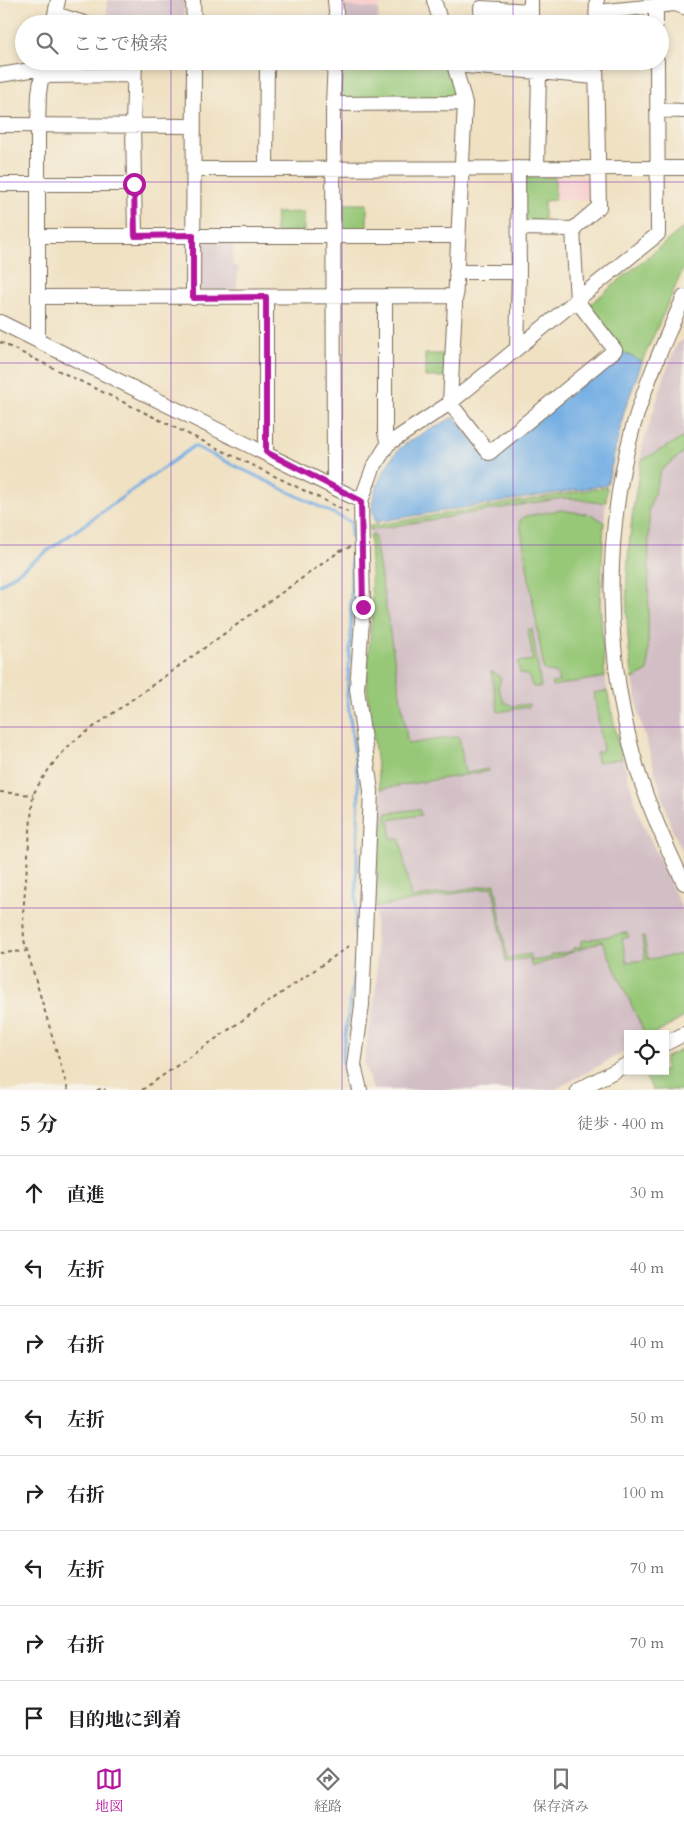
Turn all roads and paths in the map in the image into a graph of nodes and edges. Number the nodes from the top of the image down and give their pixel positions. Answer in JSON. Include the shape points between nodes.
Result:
{"nodes":[{"id":1,"x":58,"y":0,"type":"edge"},
{"id":2,"x":193,"y":0,"type":"edge"},
{"id":3,"x":335,"y":0,"type":"edge"},
{"id":4,"x":434,"y":0,"type":"edge"},
{"id":5,"x":684,"y":6,"type":"edge"},
{"id":6,"x":656,"y":7,"type":"junction"},
{"id":7,"x":531,"y":12,"type":"edge"},
{"id":8,"x":597,"y":12,"type":"edge"},
{"id":9,"x":55,"y":15,"type":"edge"},
{"id":10,"x":194,"y":15,"type":"edge"},
{"id":11,"x":336,"y":15,"type":"edge"},
{"id":12,"x":438,"y":15,"type":"edge"},
{"id":13,"x":481,"y":15,"type":"edge"},
{"id":14,"x":656,"y":15,"type":"edge"},
{"id":15,"x":32,"y":70,"type":"edge"},
{"id":16,"x":43,"y":70,"type":"edge"},
{"id":17,"x":135,"y":70,"type":"edge"},
{"id":18,"x":194,"y":70,"type":"edge"},
{"id":19,"x":267,"y":70,"type":"edge"},
{"id":20,"x":334,"y":70,"type":"edge"},
{"id":21,"x":455,"y":70,"type":"edge"},
{"id":22,"x":535,"y":70,"type":"edge"},
{"id":23,"x":543,"y":70,"type":"edge"},
{"id":24,"x":596,"y":70,"type":"edge"},
{"id":25,"x":657,"y":70,"type":"edge"},
{"id":26,"x":0,"y":76,"type":"edge"},
{"id":27,"x":596,"y":77,"type":"junction"},
{"id":28,"x":465,"y":103,"type":"junction"},
{"id":29,"x":332,"y":104,"type":"junction"},
{"id":30,"x":657,"y":110,"type":"junction"},
{"id":31,"x":684,"y":110,"type":"edge"},
{"id":32,"x":0,"y":125,"type":"edge"},
{"id":33,"x":38,"y":125,"type":"junction"},
{"id":34,"x":133,"y":125,"type":"junction"},
{"id":35,"x":194,"y":126,"type":"junction"},
{"id":36,"x":333,"y":168,"type":"junction"},
{"id":37,"x":461,"y":168,"type":"junction"},
{"id":38,"x":518,"y":168,"type":"junction"},
{"id":39,"x":537,"y":168,"type":"junction"},
{"id":40,"x":658,"y":168,"type":"junction"},
{"id":41,"x":684,"y":168,"type":"edge"},
{"id":42,"x":194,"y":169,"type":"junction"},
{"id":43,"x":266,"y":169,"type":"junction"},
{"id":44,"x":597,"y":169,"type":"junction"},
{"id":45,"x":39,"y":183,"type":"junction"},
{"id":46,"x":0,"y":184,"type":"edge"},
{"id":47,"x":134,"y":184,"type":"junction"},
{"id":48,"x":519,"y":228,"type":"junction"},
{"id":49,"x":573,"y":229,"type":"junction"},
{"id":50,"x":193,"y":235,"type":"junction"},
{"id":51,"x":333,"y":235,"type":"junction"},
{"id":52,"x":39,"y":236,"type":"junction"},
{"id":53,"x":135,"y":236,"type":"junction"},
{"id":54,"x":457,"y":236,"type":"junction"},
{"id":55,"x":456,"y":272,"type":"junction"},
{"id":56,"x":519,"y":272,"type":"junction"},
{"id":57,"x":333,"y":295,"type":"junction"},
{"id":58,"x":385,"y":296,"type":"junction"},
{"id":59,"x":456,"y":296,"type":"junction"},
{"id":60,"x":39,"y":297,"type":"junction"},
{"id":61,"x":266,"y":297,"type":"junction"},
{"id":62,"x":684,"y":297,"type":"edge"},
{"id":63,"x":193,"y":298,"type":"junction"},
{"id":64,"x":577,"y":301,"type":"junction"},
{"id":65,"x":0,"y":322,"type":"edge"},
{"id":66,"x":38,"y":339,"type":"junction"},
{"id":67,"x":0,"y":342,"type":"edge"},
{"id":68,"x":517,"y":348,"type":"junction"},
{"id":69,"x":450,"y":403,"type":"junction"},
{"id":70,"x":388,"y":444,"type":"junction"},
{"id":71,"x":266,"y":452,"type":"junction"},
{"id":72,"x":334,"y":486,"type":"junction"},
{"id":73,"x":361,"y":507,"type":"junction"},
{"id":74,"x":362,"y":541,"type":"junction"},
{"id":75,"x":0,"y":792,"type":"edge"},
{"id":76,"x":34,"y":795,"type":"junction"},
{"id":77,"x":684,"y":884,"type":"edge"},
{"id":78,"x":365,"y":936,"type":"junction"},
{"id":79,"x":26,"y":951,"type":"junction"},
{"id":80,"x":0,"y":953,"type":"edge"},
{"id":81,"x":684,"y":1034,"type":"edge"},
{"id":82,"x":669,"y":1042,"type":"edge"},
{"id":83,"x":624,"y":1066,"type":"edge"},
{"id":84,"x":68,"y":1090,"type":"edge"},
{"id":85,"x":97,"y":1090,"type":"edge"},
{"id":86,"x":105,"y":1090,"type":"edge"},
{"id":87,"x":142,"y":1090,"type":"edge"},
{"id":88,"x":360,"y":1090,"type":"edge"},
{"id":89,"x":578,"y":1090,"type":"edge"}],
"edges":[{"from":1,"to":9,"type":"street"},
{"from":2,"to":10,"type":"street"},
{"from":3,"to":11,"type":"street"},
{"from":4,"to":12,"type":"street"},
{"from":5,"to":6,"type":"street"},
{"from":6,"to":8,"type":"street"},
{"from":6,"to":14,"type":"street"},
{"from":7,"to":13,"type":"street","via":[[481,8]]},
{"from":15,"to":26,"type":"street"},
{"from":16,"to":33,"type":"street"},
{"from":17,"to":34,"type":"street"},
{"from":18,"to":35,"type":"street"},
{"from":19,"to":43,"type":"street"},
{"from":20,"to":29,"type":"street"},
{"from":21,"to":28,"type":"street"},
{"from":22,"to":39,"type":"street"},
{"from":23,"to":27,"type":"street"},
{"from":24,"to":27,"type":"street"},
{"from":25,"to":30,"type":"street"},
{"from":27,"to":44,"type":"street"},
{"from":28,"to":29,"type":"street"},
{"from":28,"to":37,"type":"street"},
{"from":29,"to":36,"type":"street"},
{"from":30,"to":31,"type":"street"},
{"from":30,"to":40,"type":"street"},
{"from":32,"to":33,"type":"street"},
{"from":33,"to":34,"type":"street"},
{"from":33,"to":45,"type":"street"},
{"from":34,"to":35,"type":"street"},
{"from":34,"to":47,"type":"street"},
{"from":35,"to":42,"type":"street"},
{"from":36,"to":37,"type":"street"},
{"from":36,"to":43,"type":"street"},
{"from":36,"to":51,"type":"street"},
{"from":37,"to":38,"type":"street"},
{"from":37,"to":54,"type":"street"},
{"from":38,"to":39,"type":"street"},
{"from":38,"to":48,"type":"street"},
{"from":39,"to":44,"type":"street"},
{"from":40,"to":41,"type":"street"},
{"from":40,"to":44,"type":"street"},
{"from":40,"to":64,"type":"street","via":[[658,234]]},
{"from":42,"to":43,"type":"street"},
{"from":42,"to":50,"type":"street"},
{"from":44,"to":49,"type":"street","via":[[599,207]]},
{"from":45,"to":46,"type":"street"},
{"from":45,"to":47,"type":"street"},
{"from":45,"to":52,"type":"street"},
{"from":47,"to":53,"type":"street"},
{"from":48,"to":49,"type":"street"},
{"from":48,"to":56,"type":"street"},
{"from":49,"to":64,"type":"street"},
{"from":50,"to":51,"type":"street"},
{"from":50,"to":53,"type":"street"},
{"from":50,"to":63,"type":"street"},
{"from":51,"to":54,"type":"street"},
{"from":51,"to":57,"type":"street"},
{"from":52,"to":53,"type":"street"},
{"from":52,"to":60,"type":"street"},
{"from":54,"to":55,"type":"street"},
{"from":55,"to":56,"type":"street"},
{"from":55,"to":59,"type":"street"},
{"from":56,"to":68,"type":"street"},
{"from":57,"to":58,"type":"street"},
{"from":57,"to":61,"type":"street"},
{"from":57,"to":72,"type":"street"},
{"from":58,"to":59,"type":"street"},
{"from":58,"to":70,"type":"street","via":[[385,433]]},
{"from":59,"to":69,"type":"street"},
{"from":60,"to":63,"type":"street"},
{"from":60,"to":66,"type":"street"},
{"from":61,"to":63,"type":"street"},
{"from":61,"to":71,"type":"street"},
{"from":62,"to":77,"type":"street","via":[[633,428],[618,504],[612,585],[617,675],[633,752],[646,795]]},
{"from":64,"to":68,"type":"street"},
{"from":64,"to":69,"type":"street","via":[[615,350],[489,453]]},
{"from":65,"to":66,"type":"street"},
{"from":66,"to":71,"type":"street"},
{"from":67,"to":73,"type":"path","via":[[339,508]]},
{"from":68,"to":69,"type":"street"},
{"from":69,"to":70,"type":"street"},
{"from":70,"to":73,"type":"street","via":[[373,468]]},
{"from":71,"to":72,"type":"street"},
{"from":72,"to":73,"type":"street"},
{"from":73,"to":74,"type":"street"},
{"from":74,"to":76,"type":"path","via":[[340,551],[74,741],[63,751]]},
{"from":74,"to":78,"type":"street","via":[[363,607],[358,690],[371,791]]},
{"from":75,"to":76,"type":"path"},
{"from":76,"to":79,"type":"path","via":[[23,914]]},
{"from":78,"to":87,"type":"path"},
{"from":78,"to":88,"type":"street","via":[[362,1005],[354,1065]]},
{"from":79,"to":80,"type":"path"},
{"from":79,"to":84,"type":"path"},
{"from":81,"to":82,"type":"street"},
{"from":83,"to":89,"type":"street"},
{"from":85,"to":86,"type":"path"}]}
